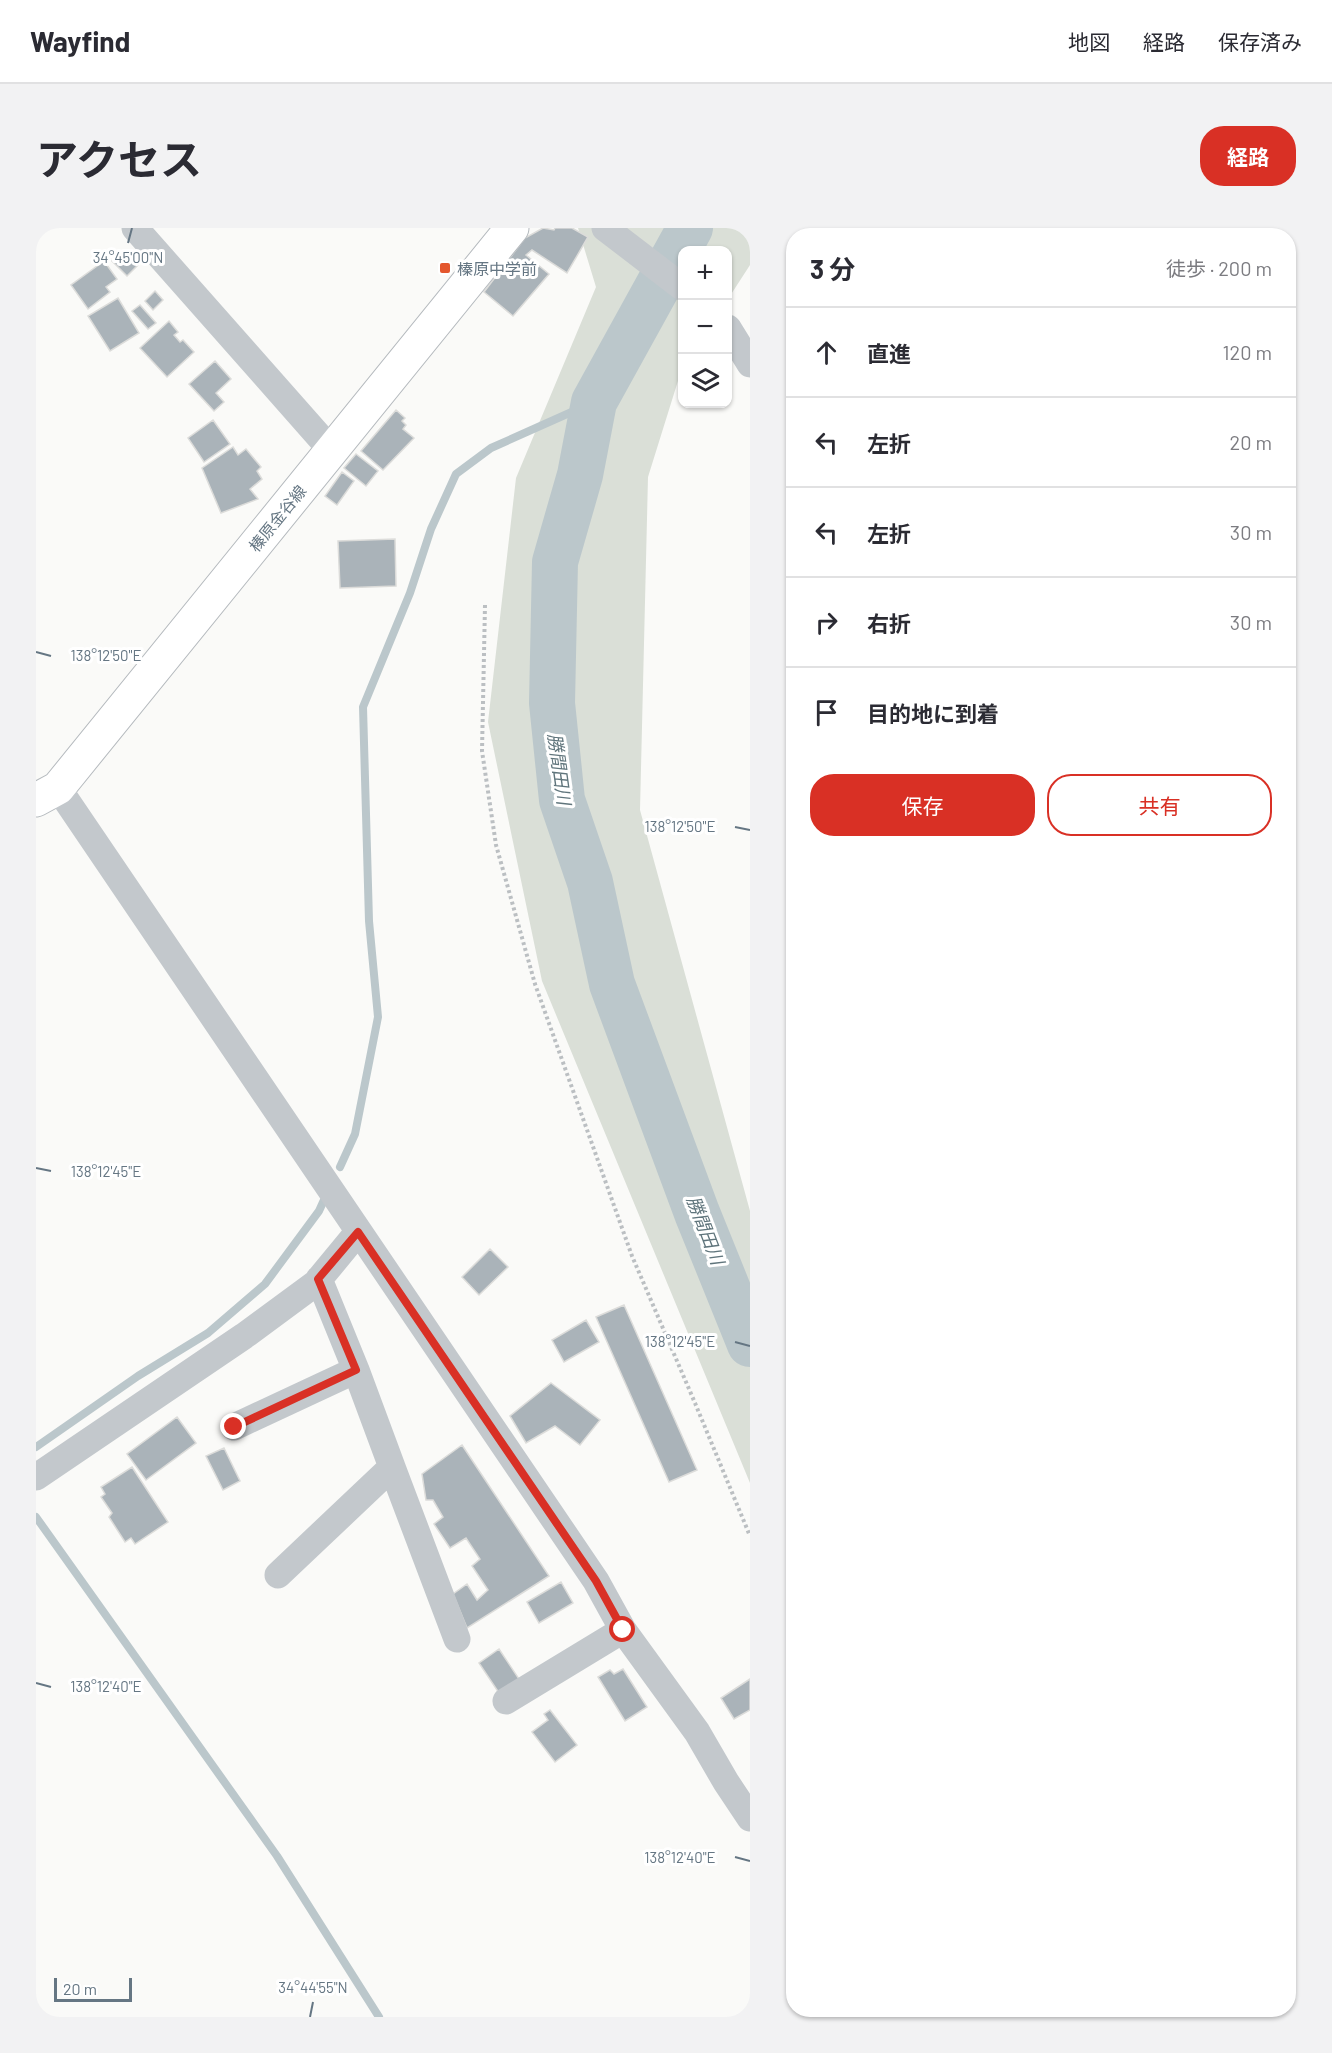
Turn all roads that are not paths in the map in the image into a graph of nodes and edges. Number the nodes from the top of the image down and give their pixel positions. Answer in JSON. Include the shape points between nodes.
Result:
{"nodes":[{"id":1,"x":135,"y":228,"type":"edge"},
{"id":2,"x":512,"y":228,"type":"edge"},
{"id":3,"x":612,"y":234,"type":"edge"},
{"id":4,"x":678,"y":284,"type":"edge"},
{"id":5,"x":732,"y":335,"type":"edge"},
{"id":6,"x":750,"y":364,"type":"edge"},
{"id":7,"x":332,"y":451,"type":"junction"},
{"id":8,"x":47,"y":794,"type":"edge"},
{"id":9,"x":358,"y":1232,"type":"junction"},
{"id":10,"x":318,"y":1279,"type":"junction"},
{"id":11,"x":356,"y":1370,"type":"junction"},
{"id":12,"x":234,"y":1427,"type":"dead end"},
{"id":13,"x":392,"y":1467,"type":"junction"},
{"id":14,"x":36,"y":1477,"type":"edge"},
{"id":15,"x":278,"y":1575,"type":"dead end"},
{"id":16,"x":623,"y":1630,"type":"junction"},
{"id":17,"x":457,"y":1639,"type":"dead end"},
{"id":18,"x":506,"y":1701,"type":"dead end"},
{"id":19,"x":750,"y":1818,"type":"edge"}],
"edges":[{"from":1,"to":7,"type":"street"},
{"from":2,"to":7,"type":"main road","name":"榛原金谷線"},
{"from":3,"to":4,"type":"street"},
{"from":5,"to":6,"type":"street"},
{"from":7,"to":8,"type":"main road","name":"榛原金谷線"},
{"from":8,"to":9,"type":"street"},
{"from":9,"to":10,"type":"street"},
{"from":9,"to":16,"type":"street","via":[[596,1581]]},
{"from":10,"to":11,"type":"street"},
{"from":10,"to":14,"type":"street","via":[[244,1336]]},
{"from":11,"to":12,"type":"street"},
{"from":11,"to":13,"type":"street"},
{"from":13,"to":15,"type":"street"},
{"from":13,"to":17,"type":"street"},
{"from":16,"to":18,"type":"street"},
{"from":16,"to":19,"type":"street","via":[[697,1732]]}]}
